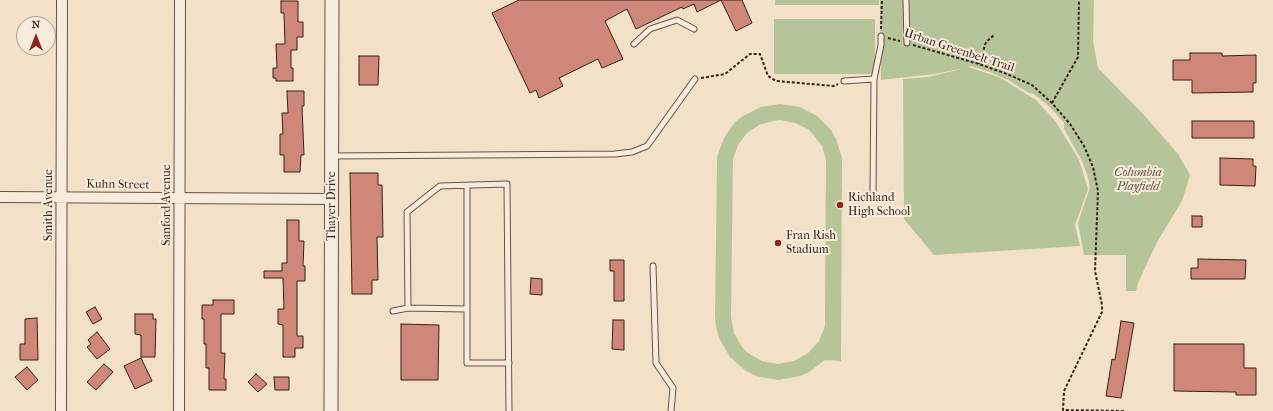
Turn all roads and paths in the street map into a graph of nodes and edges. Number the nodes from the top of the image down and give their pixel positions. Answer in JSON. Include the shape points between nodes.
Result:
{"nodes":[{"id":1,"x":62,"y":0,"type":"edge"},
{"id":2,"x":180,"y":0,"type":"edge"},
{"id":3,"x":332,"y":0,"type":"edge"},
{"id":4,"x":882,"y":0,"type":"edge"},
{"id":5,"x":906,"y":0,"type":"edge"},
{"id":6,"x":1079,"y":0,"type":"edge"},
{"id":7,"x":694,"y":29,"type":"dead end"},
{"id":8,"x":994,"y":35,"type":"dead end"},
{"id":9,"x":881,"y":36,"type":"junction"},
{"id":10,"x":907,"y":43,"type":"junction"},
{"id":11,"x":634,"y":44,"type":"dead end"},
{"id":12,"x":979,"y":64,"type":"junction"},
{"id":13,"x":695,"y":78,"type":"joint"},
{"id":14,"x":874,"y":79,"type":"junction"},
{"id":15,"x":844,"y":81,"type":"joint"},
{"id":16,"x":1052,"y":103,"type":"junction"},
{"id":17,"x":332,"y":156,"type":"junction"},
{"id":18,"x":467,"y":186,"type":"junction"},
{"id":19,"x":873,"y":191,"type":"dead end"},
{"id":20,"x":0,"y":197,"type":"edge"},
{"id":21,"x":62,"y":197,"type":"junction"},
{"id":22,"x":180,"y":198,"type":"junction"},
{"id":23,"x":332,"y":199,"type":"junction"},
{"id":24,"x":653,"y":266,"type":"dead end"},
{"id":25,"x":408,"y":308,"type":"junction"},
{"id":26,"x":467,"y":309,"type":"junction"},
{"id":27,"x":393,"y":311,"type":"dead end"},
{"id":28,"x":509,"y":363,"type":"junction"},
{"id":29,"x":61,"y":411,"type":"edge"},
{"id":30,"x":179,"y":411,"type":"edge"},
{"id":31,"x":331,"y":411,"type":"edge"},
{"id":32,"x":509,"y":411,"type":"edge"},
{"id":33,"x":671,"y":411,"type":"edge"},
{"id":34,"x":1124,"y":411,"type":"edge"}],
"edges":[{"from":1,"to":21,"type":"street","name":"Smith Avenue"},
{"from":2,"to":22,"type":"street","name":"Sanford Avenue"},
{"from":3,"to":17,"type":"street","name":"Thayer Drive"},
{"from":4,"to":9,"type":"path"},
{"from":5,"to":10,"type":"lane"},
{"from":6,"to":16,"type":"path","via":[[1078,57]]},
{"from":7,"to":11,"type":"lane","via":[[677,20],[650,29]]},
{"from":8,"to":12,"type":"path","via":[[986,42]]},
{"from":9,"to":10,"type":"path","name":"Urban Greenbelt Trail"},
{"from":9,"to":14,"type":"lane"},
{"from":10,"to":12,"type":"path","name":"Urban Greenbelt Trail"},
{"from":12,"to":16,"type":"path","name":"Urban Greenbelt Trail","via":[[1032,85]]},
{"from":13,"to":15,"type":"path","via":[[725,74],[750,54],[760,54],[768,76],[776,81],[834,86]]},
{"from":13,"to":17,"type":"lane","via":[[647,146],[632,152]]},
{"from":14,"to":15,"type":"lane"},
{"from":14,"to":19,"type":"lane"},
{"from":16,"to":34,"type":"path","name":"Urban Greenbelt Trail","via":[[1084,146],[1093,167],[1098,191],[1095,271],[1102,312],[1064,391],[1063,410]]},
{"from":17,"to":23,"type":"street","name":"Thayer Drive"},
{"from":18,"to":25,"type":"lane","via":[[440,186],[407,212]]},
{"from":18,"to":26,"type":"lane"},
{"from":18,"to":28,"type":"lane","via":[[507,184]]},
{"from":20,"to":21,"type":"street","name":"Kuhn Street"},
{"from":21,"to":22,"type":"street","name":"Kuhn Street"},
{"from":21,"to":29,"type":"street","name":"Smith Avenue"},
{"from":22,"to":23,"type":"street","name":"Kuhn Street"},
{"from":22,"to":30,"type":"street","name":"Sanford Avenue"},
{"from":23,"to":31,"type":"street","name":"Thayer Drive"},
{"from":24,"to":33,"type":"lane","via":[[656,363],[673,388]]},
{"from":25,"to":26,"type":"lane"},
{"from":25,"to":27,"type":"lane"},
{"from":26,"to":28,"type":"lane","via":[[467,363]]},
{"from":28,"to":32,"type":"lane"}]}
